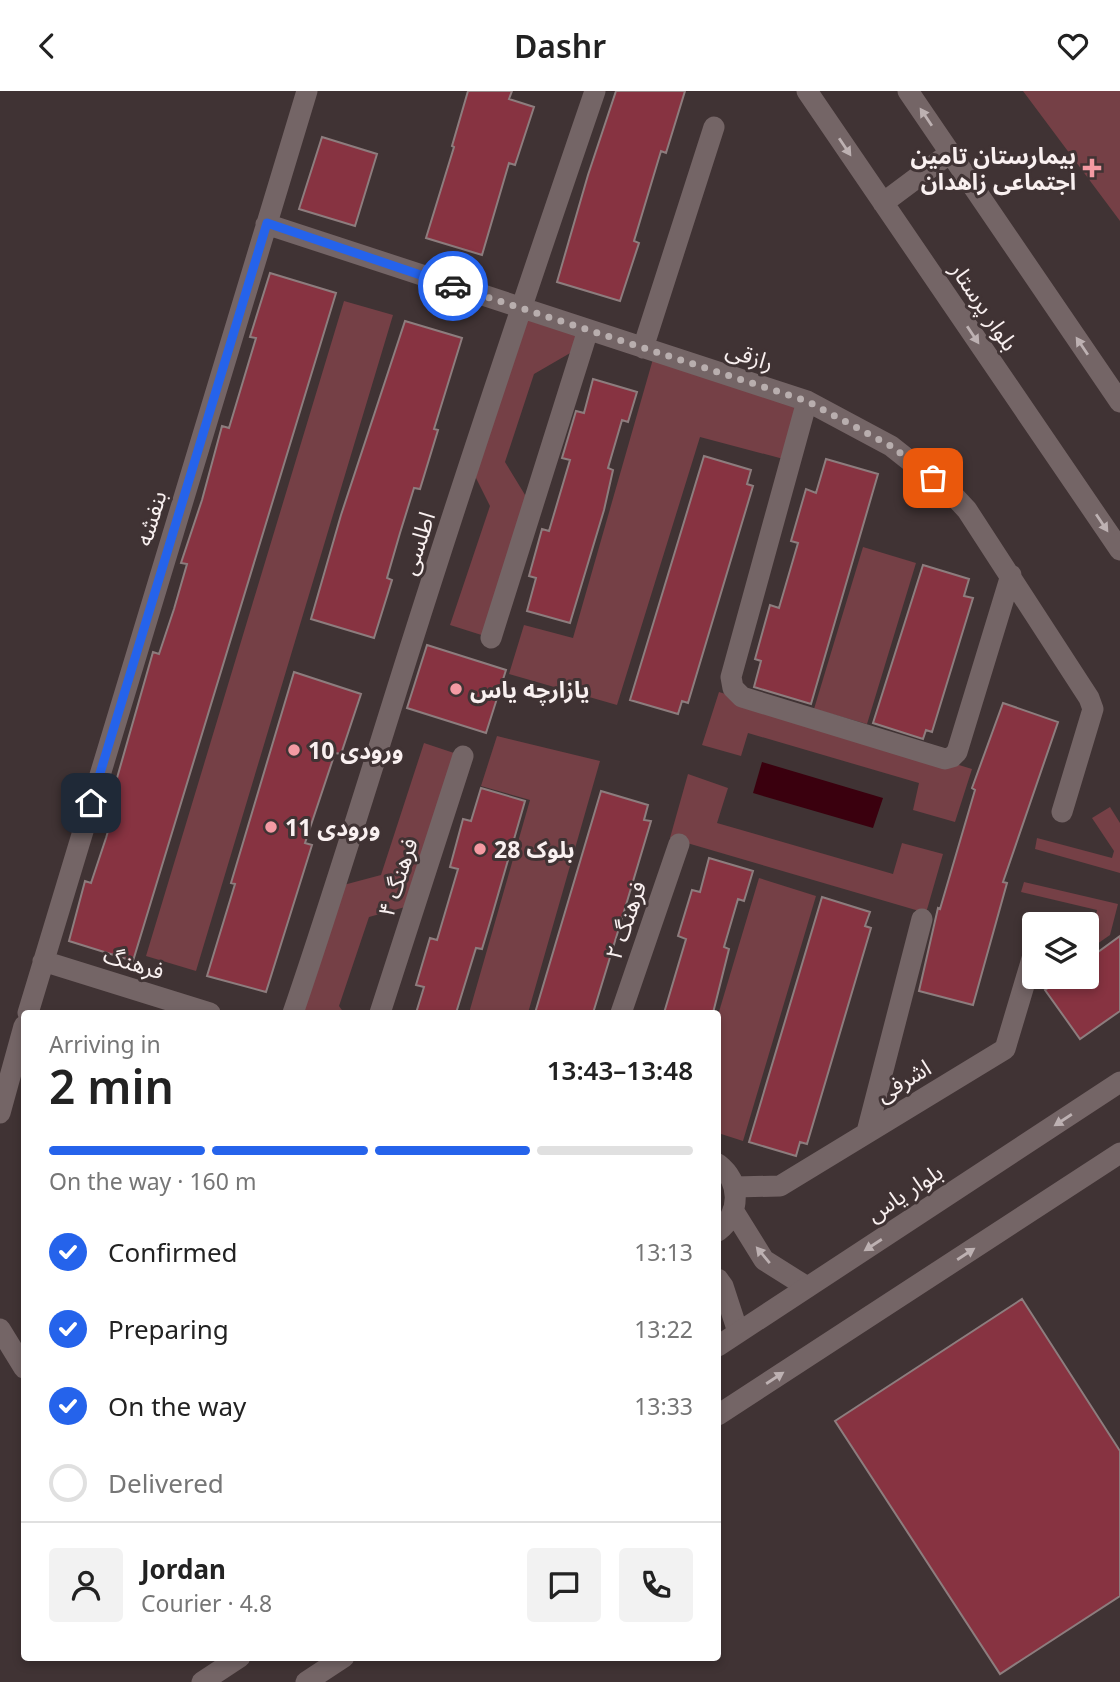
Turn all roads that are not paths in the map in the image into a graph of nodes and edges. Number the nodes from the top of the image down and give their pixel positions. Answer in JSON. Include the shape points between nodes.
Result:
{"nodes":[{"id":1,"x":307,"y":91,"type":"edge"},
{"id":2,"x":595,"y":91,"type":"edge"},
{"id":3,"x":807,"y":91,"type":"edge"},
{"id":4,"x":908,"y":91,"type":"edge"},
{"id":5,"x":714,"y":127,"type":"dead end"},
{"id":6,"x":950,"y":153,"type":"junction"},
{"id":7,"x":883,"y":203,"type":"junction"},
{"id":8,"x":267,"y":223,"type":"junction"},
{"id":9,"x":520,"y":309,"type":"junction"},
{"id":10,"x":588,"y":330,"type":"junction"},
{"id":11,"x":643,"y":348,"type":"junction"},
{"id":12,"x":807,"y":401,"type":"junction"},
{"id":13,"x":1120,"y":402,"type":"edge"},
{"id":14,"x":1120,"y":550,"type":"edge"},
{"id":15,"x":1011,"y":575,"type":"junction"},
{"id":16,"x":491,"y":638,"type":"dead end"},
{"id":17,"x":463,"y":756,"type":"dead end"},
{"id":18,"x":1062,"y":812,"type":"dead end"},
{"id":19,"x":679,"y":844,"type":"dead end"},
{"id":20,"x":922,"y":919,"type":"dead end"},
{"id":21,"x":43,"y":961,"type":"junction"},
{"id":22,"x":1023,"y":989,"type":"edge"},
{"id":23,"x":178,"y":1008,"type":"edge"},
{"id":24,"x":29,"y":1010,"type":"edge"},
{"id":25,"x":294,"y":1010,"type":"edge"},
{"id":26,"x":381,"y":1010,"type":"edge"},
{"id":27,"x":622,"y":1010,"type":"edge"},
{"id":28,"x":21,"y":1037,"type":"edge"},
{"id":29,"x":1120,"y":1082,"type":"edge"},
{"id":30,"x":0,"y":1113,"type":"edge"},
{"id":31,"x":867,"y":1132,"type":"junction"},
{"id":32,"x":1120,"y":1153,"type":"edge"},
{"id":33,"x":721,"y":1167,"type":"edge"},
{"id":34,"x":735,"y":1187,"type":"junction"},
{"id":35,"x":733,"y":1210,"type":"junction"},
{"id":36,"x":721,"y":1228,"type":"edge"},
{"id":37,"x":721,"y":1283,"type":"edge"},
{"id":38,"x":807,"y":1287,"type":"junction"},
{"id":39,"x":0,"y":1329,"type":"edge"},
{"id":40,"x":738,"y":1332,"type":"junction"},
{"id":41,"x":721,"y":1344,"type":"edge"},
{"id":42,"x":21,"y":1363,"type":"edge"},
{"id":43,"x":721,"y":1413,"type":"edge"},
{"id":44,"x":234,"y":1661,"type":"edge"},
{"id":45,"x":338,"y":1661,"type":"edge"},
{"id":46,"x":202,"y":1682,"type":"edge"},
{"id":47,"x":306,"y":1682,"type":"edge"}],
"edges":[{"from":1,"to":8,"type":"street","name":"بنفشه"},
{"from":2,"to":9,"type":"street","name":"اطلسی"},
{"from":3,"to":7,"type":"street","name":"بلوار پرستار","one_way":true},
{"from":6,"to":4,"type":"street","one_way":true},
{"from":5,"to":11,"type":"street"},
{"from":6,"to":7,"type":"street"},
{"from":13,"to":6,"type":"street","one_way":true},
{"from":7,"to":14,"type":"street","name":"بلوار پرستار","one_way":true},
{"from":8,"to":9,"type":"street","name":"رازقی"},
{"from":8,"to":21,"type":"street","name":"بنفشه"},
{"from":9,"to":10,"type":"street","name":"رازقی"},
{"from":9,"to":25,"type":"street","name":"اطلسی"},
{"from":10,"to":11,"type":"street","name":"رازقی"},
{"from":10,"to":16,"type":"street"},
{"from":11,"to":12,"type":"street","name":"رازقی"},
{"from":12,"to":15,"type":"street","name":"رازقی","via":[[891,446],[953,495]]},
{"from":12,"to":15,"type":"street","via":[[731,677],[733,688],[742,697],[945,759],[952,757]]},
{"from":15,"to":18,"type":"street","name":"رازقی","via":[[1093,709]]},
{"from":17,"to":26,"type":"street","name":"فرهنگ ۴"},
{"from":19,"to":27,"type":"street","name":"فرهنگ ۲"},
{"from":20,"to":31,"type":"street"},
{"from":21,"to":23,"type":"street","name":"فرهنگ"},
{"from":21,"to":24,"type":"street","name":"بنفشه"},
{"from":22,"to":31,"type":"street","name":"اشرفی","via":[[1005,1049]]},
{"from":28,"to":30,"type":"street"},
{"from":29,"to":38,"type":"street","name":"بلوار یاس","one_way":true},
{"from":31,"to":34,"type":"street","name":"اشرفی","via":[[780,1186]]},
{"from":43,"to":32,"type":"street","one_way":true},
{"from":33,"to":34,"type":"street"},
{"from":34,"to":35,"type":"street"},
{"from":35,"to":36,"type":"street"},
{"from":38,"to":35,"type":"street","one_way":true,"via":[[764,1260]]},
{"from":37,"to":40,"type":"street"},
{"from":38,"to":40,"type":"street","name":"بلوار یاس"},
{"from":39,"to":42,"type":"street"},
{"from":40,"to":41,"type":"street","name":"بلوار یاس"},
{"from":44,"to":46,"type":"street"},
{"from":45,"to":47,"type":"street"}]}
